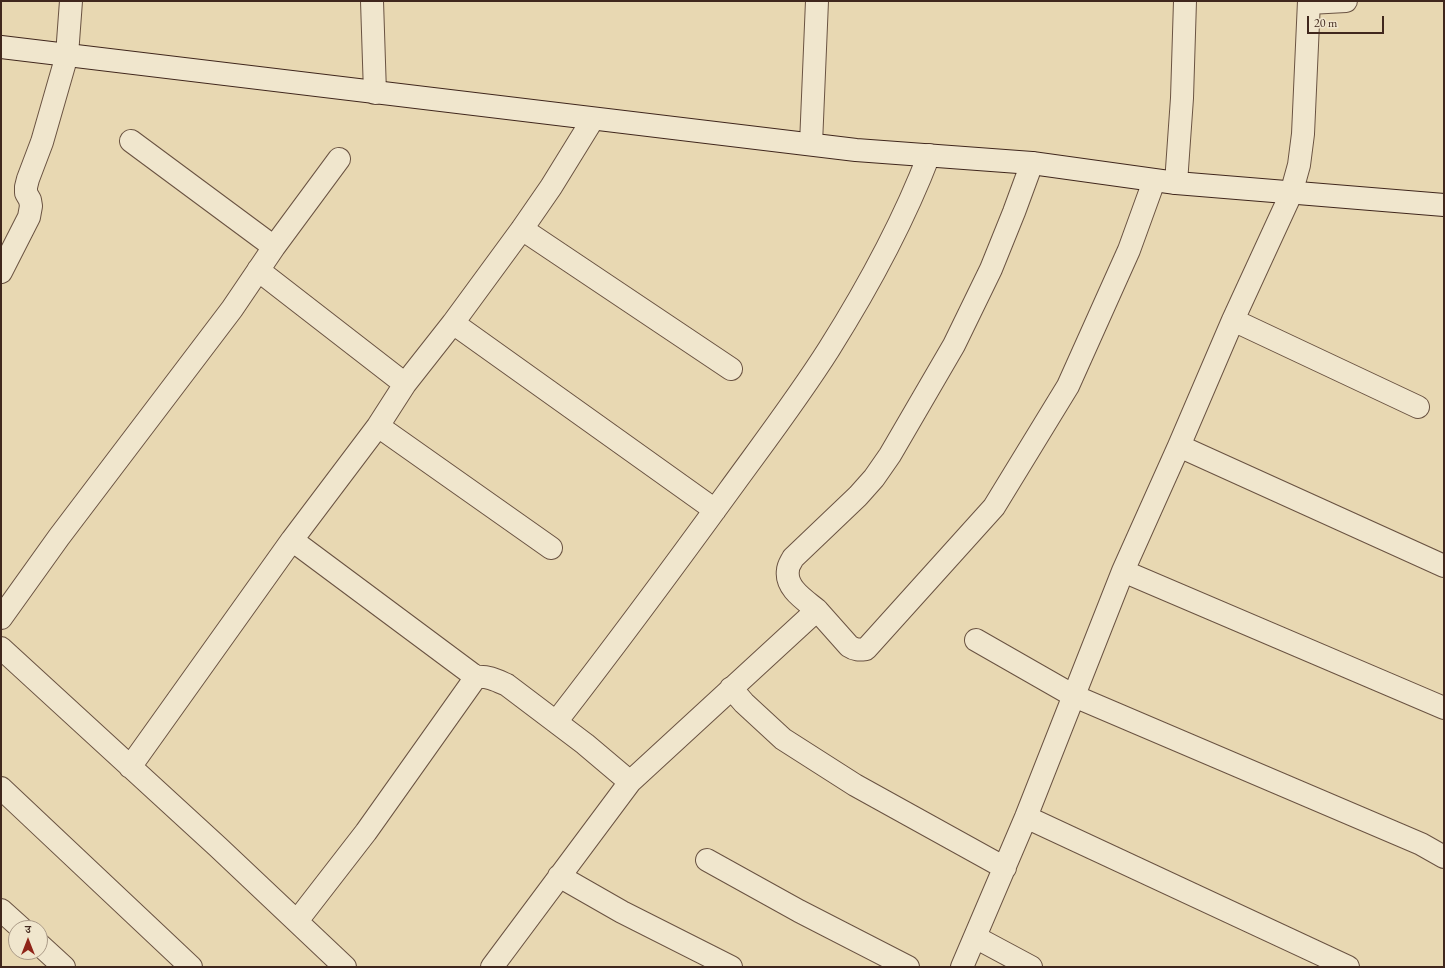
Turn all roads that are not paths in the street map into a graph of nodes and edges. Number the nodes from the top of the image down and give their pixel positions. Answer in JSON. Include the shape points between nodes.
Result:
{"nodes":[{"id":1,"x":71,"y":1,"type":"edge"},
{"id":2,"x":372,"y":1,"type":"edge"},
{"id":3,"x":817,"y":1,"type":"edge"},
{"id":4,"x":1185,"y":1,"type":"edge"},
{"id":5,"x":1346,"y":1,"type":"edge"},
{"id":6,"x":1309,"y":2,"type":"edge"},
{"id":7,"x":1,"y":47,"type":"edge"},
{"id":8,"x":67,"y":55,"type":"junction"},
{"id":9,"x":375,"y":93,"type":"junction"},
{"id":10,"x":593,"y":119,"type":"junction"},
{"id":11,"x":131,"y":141,"type":"dead end"},
{"id":12,"x":811,"y":144,"type":"junction"},
{"id":13,"x":928,"y":155,"type":"junction"},
{"id":14,"x":339,"y":159,"type":"dead end"},
{"id":15,"x":1032,"y":163,"type":"junction"},
{"id":16,"x":1154,"y":181,"type":"junction"},
{"id":17,"x":1176,"y":183,"type":"junction"},
{"id":18,"x":1291,"y":194,"type":"junction"},
{"id":19,"x":1444,"y":205,"type":"edge"},
{"id":20,"x":522,"y":229,"type":"junction"},
{"id":21,"x":274,"y":247,"type":"junction"},
{"id":22,"x":258,"y":270,"type":"junction"},
{"id":23,"x":1,"y":272,"type":"edge"},
{"id":24,"x":1232,"y":320,"type":"junction"},
{"id":25,"x":452,"y":323,"type":"junction"},
{"id":26,"x":731,"y":369,"type":"dead end"},
{"id":27,"x":405,"y":384,"type":"junction"},
{"id":28,"x":1418,"y":407,"type":"dead end"},
{"id":29,"x":378,"y":426,"type":"junction"},
{"id":30,"x":1179,"y":446,"type":"junction"},
{"id":31,"x":715,"y":510,"type":"junction"},
{"id":32,"x":292,"y":540,"type":"junction"},
{"id":33,"x":551,"y":548,"type":"dead end"},
{"id":34,"x":1444,"y":566,"type":"edge"},
{"id":35,"x":1123,"y":571,"type":"junction"},
{"id":36,"x":817,"y":610,"type":"junction"},
{"id":37,"x":1,"y":618,"type":"edge"},
{"id":38,"x":976,"y":640,"type":"dead end"},
{"id":39,"x":1,"y":648,"type":"edge"},
{"id":40,"x":476,"y":677,"type":"junction"},
{"id":41,"x":731,"y":688,"type":"junction"},
{"id":42,"x":1074,"y":696,"type":"junction"},
{"id":43,"x":1444,"y":708,"type":"edge"},
{"id":44,"x":556,"y":722,"type":"junction"},
{"id":45,"x":130,"y":767,"type":"junction"},
{"id":46,"x":630,"y":782,"type":"junction"},
{"id":47,"x":1,"y":788,"type":"edge"},
{"id":48,"x":1026,"y":817,"type":"junction"},
{"id":49,"x":1444,"y":857,"type":"edge"},
{"id":50,"x":707,"y":860,"type":"dead end"},
{"id":51,"x":1005,"y":868,"type":"junction"},
{"id":52,"x":559,"y":876,"type":"junction"},
{"id":53,"x":1,"y":910,"type":"edge"},
{"id":54,"x":12,"y":920,"type":"edge"},
{"id":55,"x":297,"y":921,"type":"junction"},
{"id":56,"x":975,"y":937,"type":"junction"},
{"id":57,"x":48,"y":952,"type":"edge"},
{"id":58,"x":64,"y":967,"type":"edge"},
{"id":59,"x":191,"y":967,"type":"edge"},
{"id":60,"x":345,"y":967,"type":"edge"},
{"id":61,"x":492,"y":967,"type":"edge"},
{"id":62,"x":731,"y":967,"type":"edge"},
{"id":63,"x":908,"y":967,"type":"edge"},
{"id":64,"x":962,"y":967,"type":"edge"},
{"id":65,"x":1031,"y":967,"type":"edge"},
{"id":66,"x":1348,"y":967,"type":"edge"}],
"edges":[{"from":1,"to":8,"type":"street"},
{"from":2,"to":9,"type":"street"},
{"from":3,"to":12,"type":"street"},
{"from":4,"to":17,"type":"street"},
{"from":5,"to":6,"type":"street"},
{"from":6,"to":18,"type":"street","via":[[1304,134]]},
{"from":7,"to":8,"type":"street"},
{"from":8,"to":9,"type":"street"},
{"from":8,"to":23,"type":"street","via":[[42,142],[28,180],[26,193],[31,206],[29,217]]},
{"from":9,"to":10,"type":"street"},
{"from":10,"to":12,"type":"street"},
{"from":10,"to":20,"type":"street"},
{"from":11,"to":21,"type":"street"},
{"from":12,"to":13,"type":"street"},
{"from":13,"to":15,"type":"street"},
{"from":13,"to":31,"type":"street","via":[[896,233],[829,350]]},
{"from":14,"to":21,"type":"street"},
{"from":15,"to":16,"type":"street"},
{"from":15,"to":36,"type":"street","via":[[994,262],[954,344],[890,455],[858,496],[790,563],[788,576],[791,586]]},
{"from":16,"to":17,"type":"street"},
{"from":16,"to":36,"type":"street","via":[[1129,250],[1068,386],[994,507],[866,649],[854,649],[850,646]]},
{"from":17,"to":18,"type":"street"},
{"from":18,"to":19,"type":"street"},
{"from":18,"to":24,"type":"street"},
{"from":20,"to":25,"type":"street"},
{"from":20,"to":26,"type":"street"},
{"from":21,"to":22,"type":"street"},
{"from":22,"to":27,"type":"street"},
{"from":22,"to":37,"type":"street","via":[[232,309]]},
{"from":24,"to":28,"type":"street"},
{"from":24,"to":30,"type":"street"},
{"from":25,"to":27,"type":"street"},
{"from":25,"to":31,"type":"street"},
{"from":27,"to":29,"type":"street"},
{"from":29,"to":32,"type":"street"},
{"from":29,"to":33,"type":"street"},
{"from":30,"to":34,"type":"street"},
{"from":30,"to":35,"type":"street"},
{"from":31,"to":44,"type":"street"},
{"from":32,"to":40,"type":"street"},
{"from":32,"to":45,"type":"street"},
{"from":35,"to":42,"type":"street"},
{"from":35,"to":43,"type":"street"},
{"from":36,"to":41,"type":"street"},
{"from":38,"to":42,"type":"street"},
{"from":39,"to":45,"type":"street"},
{"from":40,"to":44,"type":"street","via":[[494,678],[507,685]]},
{"from":40,"to":55,"type":"street","via":[[366,832]]},
{"from":41,"to":46,"type":"street"},
{"from":41,"to":51,"type":"street","via":[[783,739],[855,785]]},
{"from":42,"to":48,"type":"street"},
{"from":42,"to":49,"type":"street","via":[[1421,844]]},
{"from":44,"to":46,"type":"street"},
{"from":45,"to":55,"type":"street"},
{"from":46,"to":52,"type":"street"},
{"from":47,"to":59,"type":"street"},
{"from":48,"to":51,"type":"street"},
{"from":48,"to":66,"type":"street"},
{"from":50,"to":63,"type":"street"},
{"from":51,"to":56,"type":"street"},
{"from":52,"to":61,"type":"street"},
{"from":52,"to":62,"type":"street","via":[[622,912]]},
{"from":53,"to":54,"type":"street"},
{"from":55,"to":60,"type":"street"},
{"from":56,"to":64,"type":"street"},
{"from":56,"to":65,"type":"street"},
{"from":57,"to":58,"type":"street"}]}
